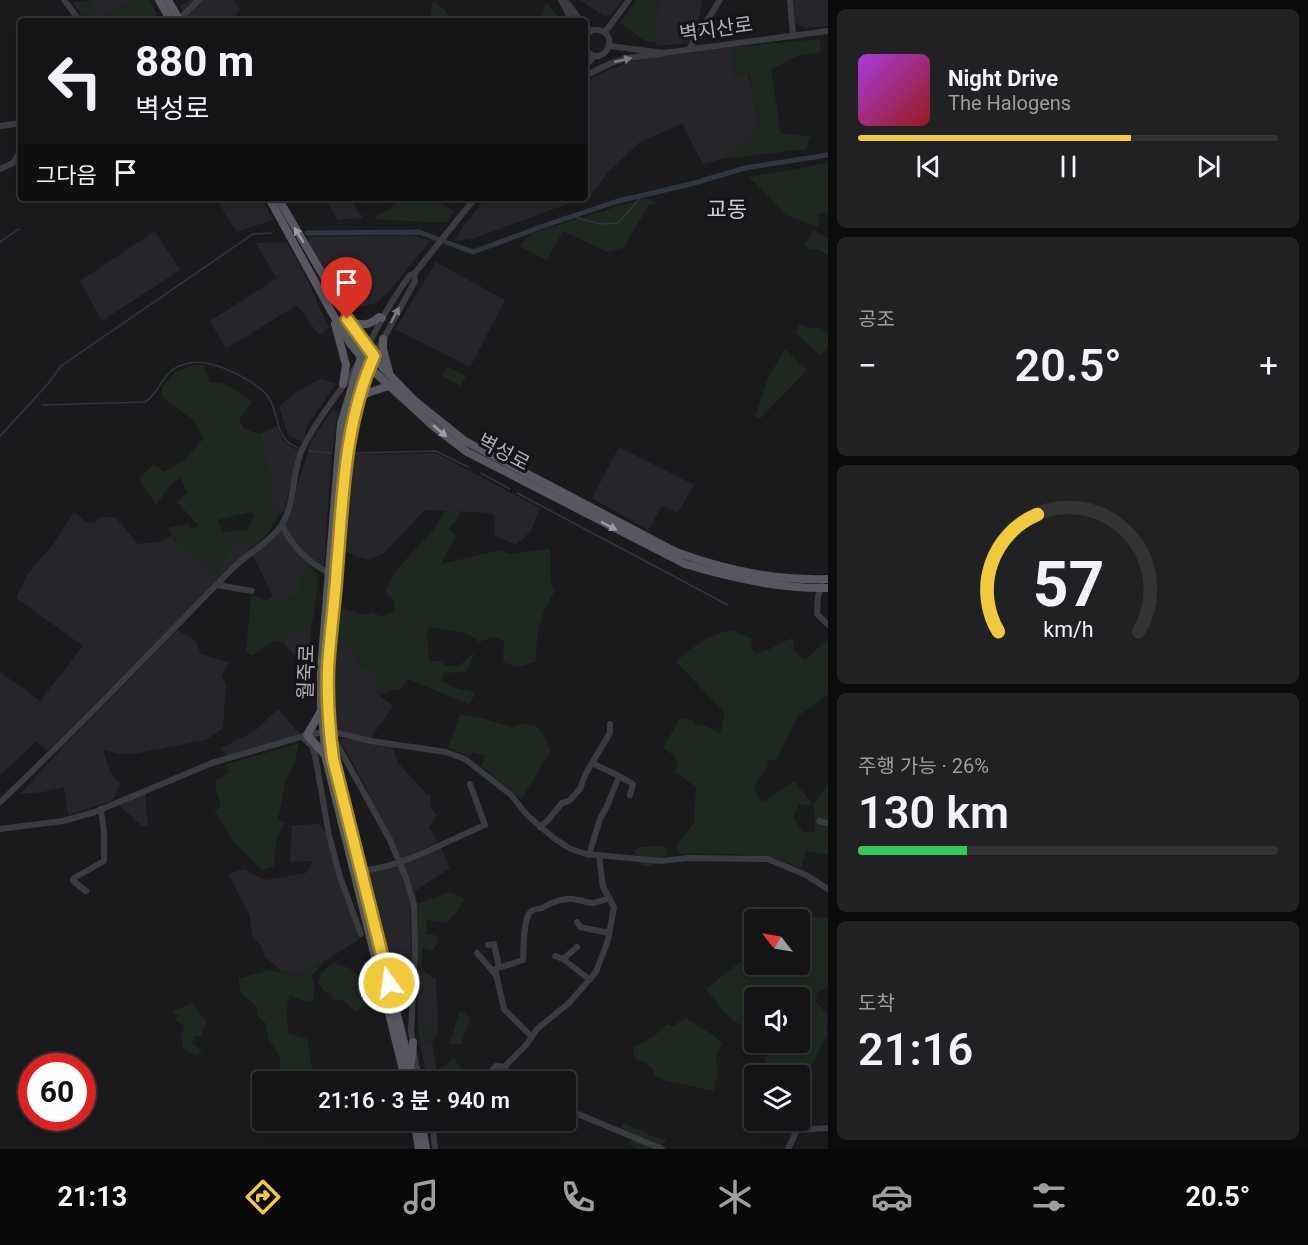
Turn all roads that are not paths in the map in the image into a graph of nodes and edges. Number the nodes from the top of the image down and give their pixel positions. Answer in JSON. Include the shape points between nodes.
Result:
{"nodes":[{"id":1,"x":64,"y":0,"type":"edge"},
{"id":2,"x":159,"y":0,"type":"edge"},
{"id":3,"x":168,"y":0,"type":"edge"},
{"id":4,"x":199,"y":0,"type":"edge"},
{"id":5,"x":563,"y":0,"type":"edge"},
{"id":6,"x":629,"y":0,"type":"edge"},
{"id":7,"x":720,"y":0,"type":"edge"},
{"id":8,"x":790,"y":0,"type":"edge"},
{"id":9,"x":78,"y":18,"type":"edge"},
{"id":10,"x":174,"y":18,"type":"edge"},
{"id":11,"x":175,"y":18,"type":"edge"},
{"id":12,"x":179,"y":18,"type":"edge"},
{"id":13,"x":571,"y":18,"type":"edge"},
{"id":14,"x":578,"y":18,"type":"edge"},
{"id":15,"x":828,"y":31,"type":"edge"},
{"id":16,"x":604,"y":32,"type":"junction"},
{"id":17,"x":588,"y":34,"type":"edge"},
{"id":18,"x":793,"y":36,"type":"junction"},
{"id":19,"x":609,"y":46,"type":"junction"},
{"id":20,"x":689,"y":50,"type":"junction"},
{"id":21,"x":588,"y":52,"type":"edge"},
{"id":22,"x":664,"y":53,"type":"junction"},
{"id":23,"x":594,"y":56,"type":"junction"},
{"id":24,"x":588,"y":63,"type":"edge"},
{"id":25,"x":588,"y":74,"type":"edge"},
{"id":26,"x":18,"y":123,"type":"edge"},
{"id":27,"x":0,"y":126,"type":"edge"},
{"id":28,"x":18,"y":155,"type":"edge"},
{"id":29,"x":0,"y":170,"type":"edge"},
{"id":30,"x":271,"y":201,"type":"edge"},
{"id":31,"x":280,"y":201,"type":"edge"},
{"id":32,"x":473,"y":201,"type":"edge"},
{"id":33,"x":414,"y":274,"type":"junction"},
{"id":34,"x":331,"y":311,"type":"junction"},
{"id":35,"x":382,"y":318,"type":"junction"},
{"id":36,"x":349,"y":321,"type":"junction"},
{"id":37,"x":383,"y":339,"type":"junction"},
{"id":38,"x":366,"y":348,"type":"junction"},
{"id":39,"x":374,"y":356,"type":"junction"},
{"id":40,"x":361,"y":357,"type":"junction"},
{"id":41,"x":369,"y":367,"type":"junction"},
{"id":42,"x":391,"y":376,"type":"junction"},
{"id":43,"x":343,"y":384,"type":"junction"},
{"id":44,"x":389,"y":386,"type":"junction"},
{"id":45,"x":359,"y":397,"type":"junction"},
{"id":46,"x":282,"y":525,"type":"junction"},
{"id":47,"x":329,"y":573,"type":"junction"},
{"id":48,"x":825,"y":584,"type":"edge"},
{"id":49,"x":217,"y":585,"type":"junction"},
{"id":50,"x":252,"y":591,"type":"dead end"},
{"id":51,"x":828,"y":625,"type":"edge"},
{"id":52,"x":322,"y":710,"type":"junction"},
{"id":53,"x":610,"y":724,"type":"dead end"},
{"id":54,"x":327,"y":732,"type":"junction"},
{"id":55,"x":305,"y":736,"type":"junction"},
{"id":56,"x":326,"y":756,"type":"junction"},
{"id":57,"x":592,"y":763,"type":"junction"},
{"id":58,"x":619,"y":776,"type":"junction"},
{"id":59,"x":470,"y":784,"type":"dead end"},
{"id":60,"x":630,"y":795,"type":"dead end"},
{"id":61,"x":0,"y":802,"type":"edge"},
{"id":62,"x":101,"y":809,"type":"junction"},
{"id":63,"x":819,"y":821,"type":"dead end"},
{"id":64,"x":828,"y":823,"type":"edge"},
{"id":65,"x":540,"y":827,"type":"junction"},
{"id":66,"x":0,"y":829,"type":"edge"},
{"id":67,"x":589,"y":855,"type":"junction"},
{"id":68,"x":599,"y":855,"type":"junction"},
{"id":69,"x":399,"y":861,"type":"junction"},
{"id":70,"x":366,"y":870,"type":"dead end"},
{"id":71,"x":347,"y":874,"type":"dead end"},
{"id":72,"x":340,"y":877,"type":"junction"},
{"id":73,"x":828,"y":889,"type":"edge"},
{"id":74,"x":86,"y":891,"type":"dead end"},
{"id":75,"x":609,"y":898,"type":"junction"},
{"id":76,"x":577,"y":922,"type":"dead end"},
{"id":77,"x":609,"y":933,"type":"junction"},
{"id":78,"x":361,"y":934,"type":"dead end"},
{"id":79,"x":488,"y":945,"type":"dead end"},
{"id":80,"x":577,"y":947,"type":"dead end"},
{"id":81,"x":477,"y":953,"type":"dead end"},
{"id":82,"x":555,"y":956,"type":"dead end"},
{"id":83,"x":563,"y":959,"type":"junction"},
{"id":84,"x":499,"y":967,"type":"junction"},
{"id":85,"x":497,"y":976,"type":"junction"},
{"id":86,"x":590,"y":980,"type":"junction"},
{"id":87,"x":532,"y":1037,"type":"junction"},
{"id":88,"x":412,"y":1042,"type":"junction"},
{"id":89,"x":410,"y":1066,"type":"junction"},
{"id":90,"x":504,"y":1067,"type":"junction"},
{"id":91,"x":403,"y":1071,"type":"edge"},
{"id":92,"x":411,"y":1071,"type":"edge"},
{"id":93,"x":419,"y":1071,"type":"edge"},
{"id":94,"x":491,"y":1071,"type":"edge"},
{"id":95,"x":507,"y":1071,"type":"edge"},
{"id":96,"x":576,"y":1113,"type":"edge"},
{"id":97,"x":828,"y":1128,"type":"edge"},
{"id":98,"x":417,"y":1131,"type":"edge"},
{"id":99,"x":421,"y":1131,"type":"edge"},
{"id":100,"x":433,"y":1131,"type":"edge"},
{"id":101,"x":421,"y":1148,"type":"edge"},
{"id":102,"x":435,"y":1149,"type":"edge"},
{"id":103,"x":662,"y":1149,"type":"edge"},
{"id":104,"x":788,"y":1149,"type":"edge"}],
"edges":[{"from":1,"to":9,"type":"street"},
{"from":2,"to":10,"type":"main road"},
{"from":3,"to":11,"type":"main road"},
{"from":4,"to":12,"type":"street"},
{"from":5,"to":13,"type":"street"},
{"from":5,"to":14,"type":"street"},
{"from":6,"to":16,"type":"street"},
{"from":7,"to":20,"type":"street"},
{"from":8,"to":18,"type":"street"},
{"from":15,"to":18,"type":"street","name":"벽지산로"},
{"from":16,"to":17,"type":"street"},
{"from":16,"to":19,"type":"street"},
{"from":18,"to":20,"type":"street","name":"벽지산로"},
{"from":19,"to":22,"type":"street","name":"벽지산로"},
{"from":19,"to":23,"type":"street","via":[[603,54]]},
{"from":20,"to":22,"type":"street","name":"벽지산로"},
{"from":21,"to":23,"type":"street"},
{"from":25,"to":22,"type":"street","one_way":true,"via":[[627,58]]},
{"from":23,"to":24,"type":"street"},
{"from":26,"to":27,"type":"street"},
{"from":28,"to":29,"type":"street","via":[[13,163]]},
{"from":30,"to":34,"type":"main road","name":"벽성로"},
{"from":36,"to":31,"type":"main road","name":"벽성로","one_way":true},
{"from":32,"to":33,"type":"street","name":"월죽로"},
{"from":33,"to":35,"type":"street","name":"월죽로","via":[[399,289]]},
{"from":37,"to":33,"type":"street","name":"월죽로","one_way":true,"via":[[415,281]]},
{"from":34,"to":40,"type":"main road","name":"벽성로"},
{"from":34,"to":43,"type":"main road","via":[[346,365]]},
{"from":35,"to":36,"type":"main road","via":[[363,325]]},
{"from":35,"to":38,"type":"street","name":"월죽로"},
{"from":36,"to":38,"type":"main road","name":"벽성로"},
{"from":37,"to":39,"type":"street","name":"월죽로"},
{"from":37,"to":42,"type":"main road"},
{"from":38,"to":39,"type":"main road","name":"벽성로"},
{"from":38,"to":40,"type":"street","name":"월죽로"},
{"from":39,"to":41,"type":"main road","name":"월죽로"},
{"from":39,"to":42,"type":"main road","name":"벽성로"},
{"from":40,"to":41,"type":"main road","name":"벽성로"},
{"from":40,"to":43,"type":"street"},
{"from":40,"to":47,"type":"main road","name":"월죽로","via":[[341,424]]},
{"from":41,"to":44,"type":"main road","name":"벽성로"},
{"from":41,"to":45,"type":"main road","name":"월죽로"},
{"from":42,"to":48,"type":"main road","name":"벽성로","via":[[465,441],[676,552],[753,574]]},
{"from":43,"to":46,"type":"street","via":[[301,453]]},
{"from":44,"to":45,"type":"main road"},
{"from":44,"to":48,"type":"main road","name":"벽성로","one_way":true,"via":[[467,452],[662,554],[723,576],[770,584]]},
{"from":45,"to":54,"type":"main road","name":"월죽로","via":[[343,483],[328,668]]},
{"from":46,"to":47,"type":"street","via":[[303,556]]},
{"from":46,"to":49,"type":"street"},
{"from":47,"to":52,"type":"main road","name":"월죽로","via":[[321,670]]},
{"from":48,"to":51,"type":"street","via":[[817,614]]},
{"from":49,"to":50,"type":"street"},
{"from":49,"to":61,"type":"street"},
{"from":52,"to":54,"type":"main road","name":"월죽로"},
{"from":52,"to":55,"type":"main road"},
{"from":53,"to":57,"type":"street","via":[[610,733]]},
{"from":54,"to":55,"type":"street"},
{"from":54,"to":56,"type":"main road","name":"월죽로"},
{"from":54,"to":65,"type":"street","via":[[446,752],[465,759],[511,795]]},
{"from":54,"to":69,"type":"street"},
{"from":54,"to":89,"type":"main road","name":"월죽로"},
{"from":55,"to":56,"type":"main road"},
{"from":55,"to":62,"type":"street","via":[[212,763]]},
{"from":55,"to":72,"type":"street","via":[[315,755]]},
{"from":56,"to":91,"type":"main road","name":"월죽로"},
{"from":57,"to":58,"type":"street"},
{"from":57,"to":65,"type":"street","via":[[580,789]]},
{"from":58,"to":60,"type":"street","via":[[633,784]]},
{"from":58,"to":67,"type":"street"},
{"from":59,"to":69,"type":"street","via":[[485,825]]},
{"from":62,"to":66,"type":"street","via":[[63,821]]},
{"from":62,"to":74,"type":"street","via":[[104,861],[73,881]]},
{"from":63,"to":64,"type":"street"},
{"from":65,"to":67,"type":"street","via":[[571,849]]},
{"from":67,"to":68,"type":"street"},
{"from":68,"to":73,"type":"street","via":[[661,861],[768,859]]},
{"from":68,"to":75,"type":"street","via":[[603,887]]},
{"from":69,"to":70,"type":"street"},
{"from":69,"to":88,"type":"street","via":[[414,905]]},
{"from":71,"to":72,"type":"street"},
{"from":72,"to":78,"type":"street"},
{"from":75,"to":77,"type":"street","via":[[614,907]]},
{"from":75,"to":84,"type":"street","via":[[596,904],[567,899],[533,909],[524,933],[523,960]]},
{"from":76,"to":77,"type":"street","via":[[580,927]]},
{"from":77,"to":86,"type":"street"},
{"from":79,"to":84,"type":"street","via":[[494,944]]},
{"from":80,"to":83,"type":"street"},
{"from":81,"to":85,"type":"street"},
{"from":82,"to":83,"type":"street"},
{"from":83,"to":86,"type":"street"},
{"from":84,"to":85,"type":"street","via":[[495,969]]},
{"from":85,"to":87,"type":"street","via":[[504,1009]]},
{"from":86,"to":87,"type":"street"},
{"from":87,"to":90,"type":"street"},
{"from":88,"to":89,"type":"main road"},
{"from":88,"to":93,"type":"street"},
{"from":89,"to":92,"type":"main road","name":"월죽로"},
{"from":90,"to":94,"type":"street","via":[[496,1066]]},
{"from":90,"to":95,"type":"street"},
{"from":96,"to":103,"type":"street"},
{"from":97,"to":104,"type":"street","via":[[797,1130]]},
{"from":98,"to":101,"type":"main road"},
{"from":99,"to":101,"type":"main road"},
{"from":100,"to":102,"type":"street"}]}
